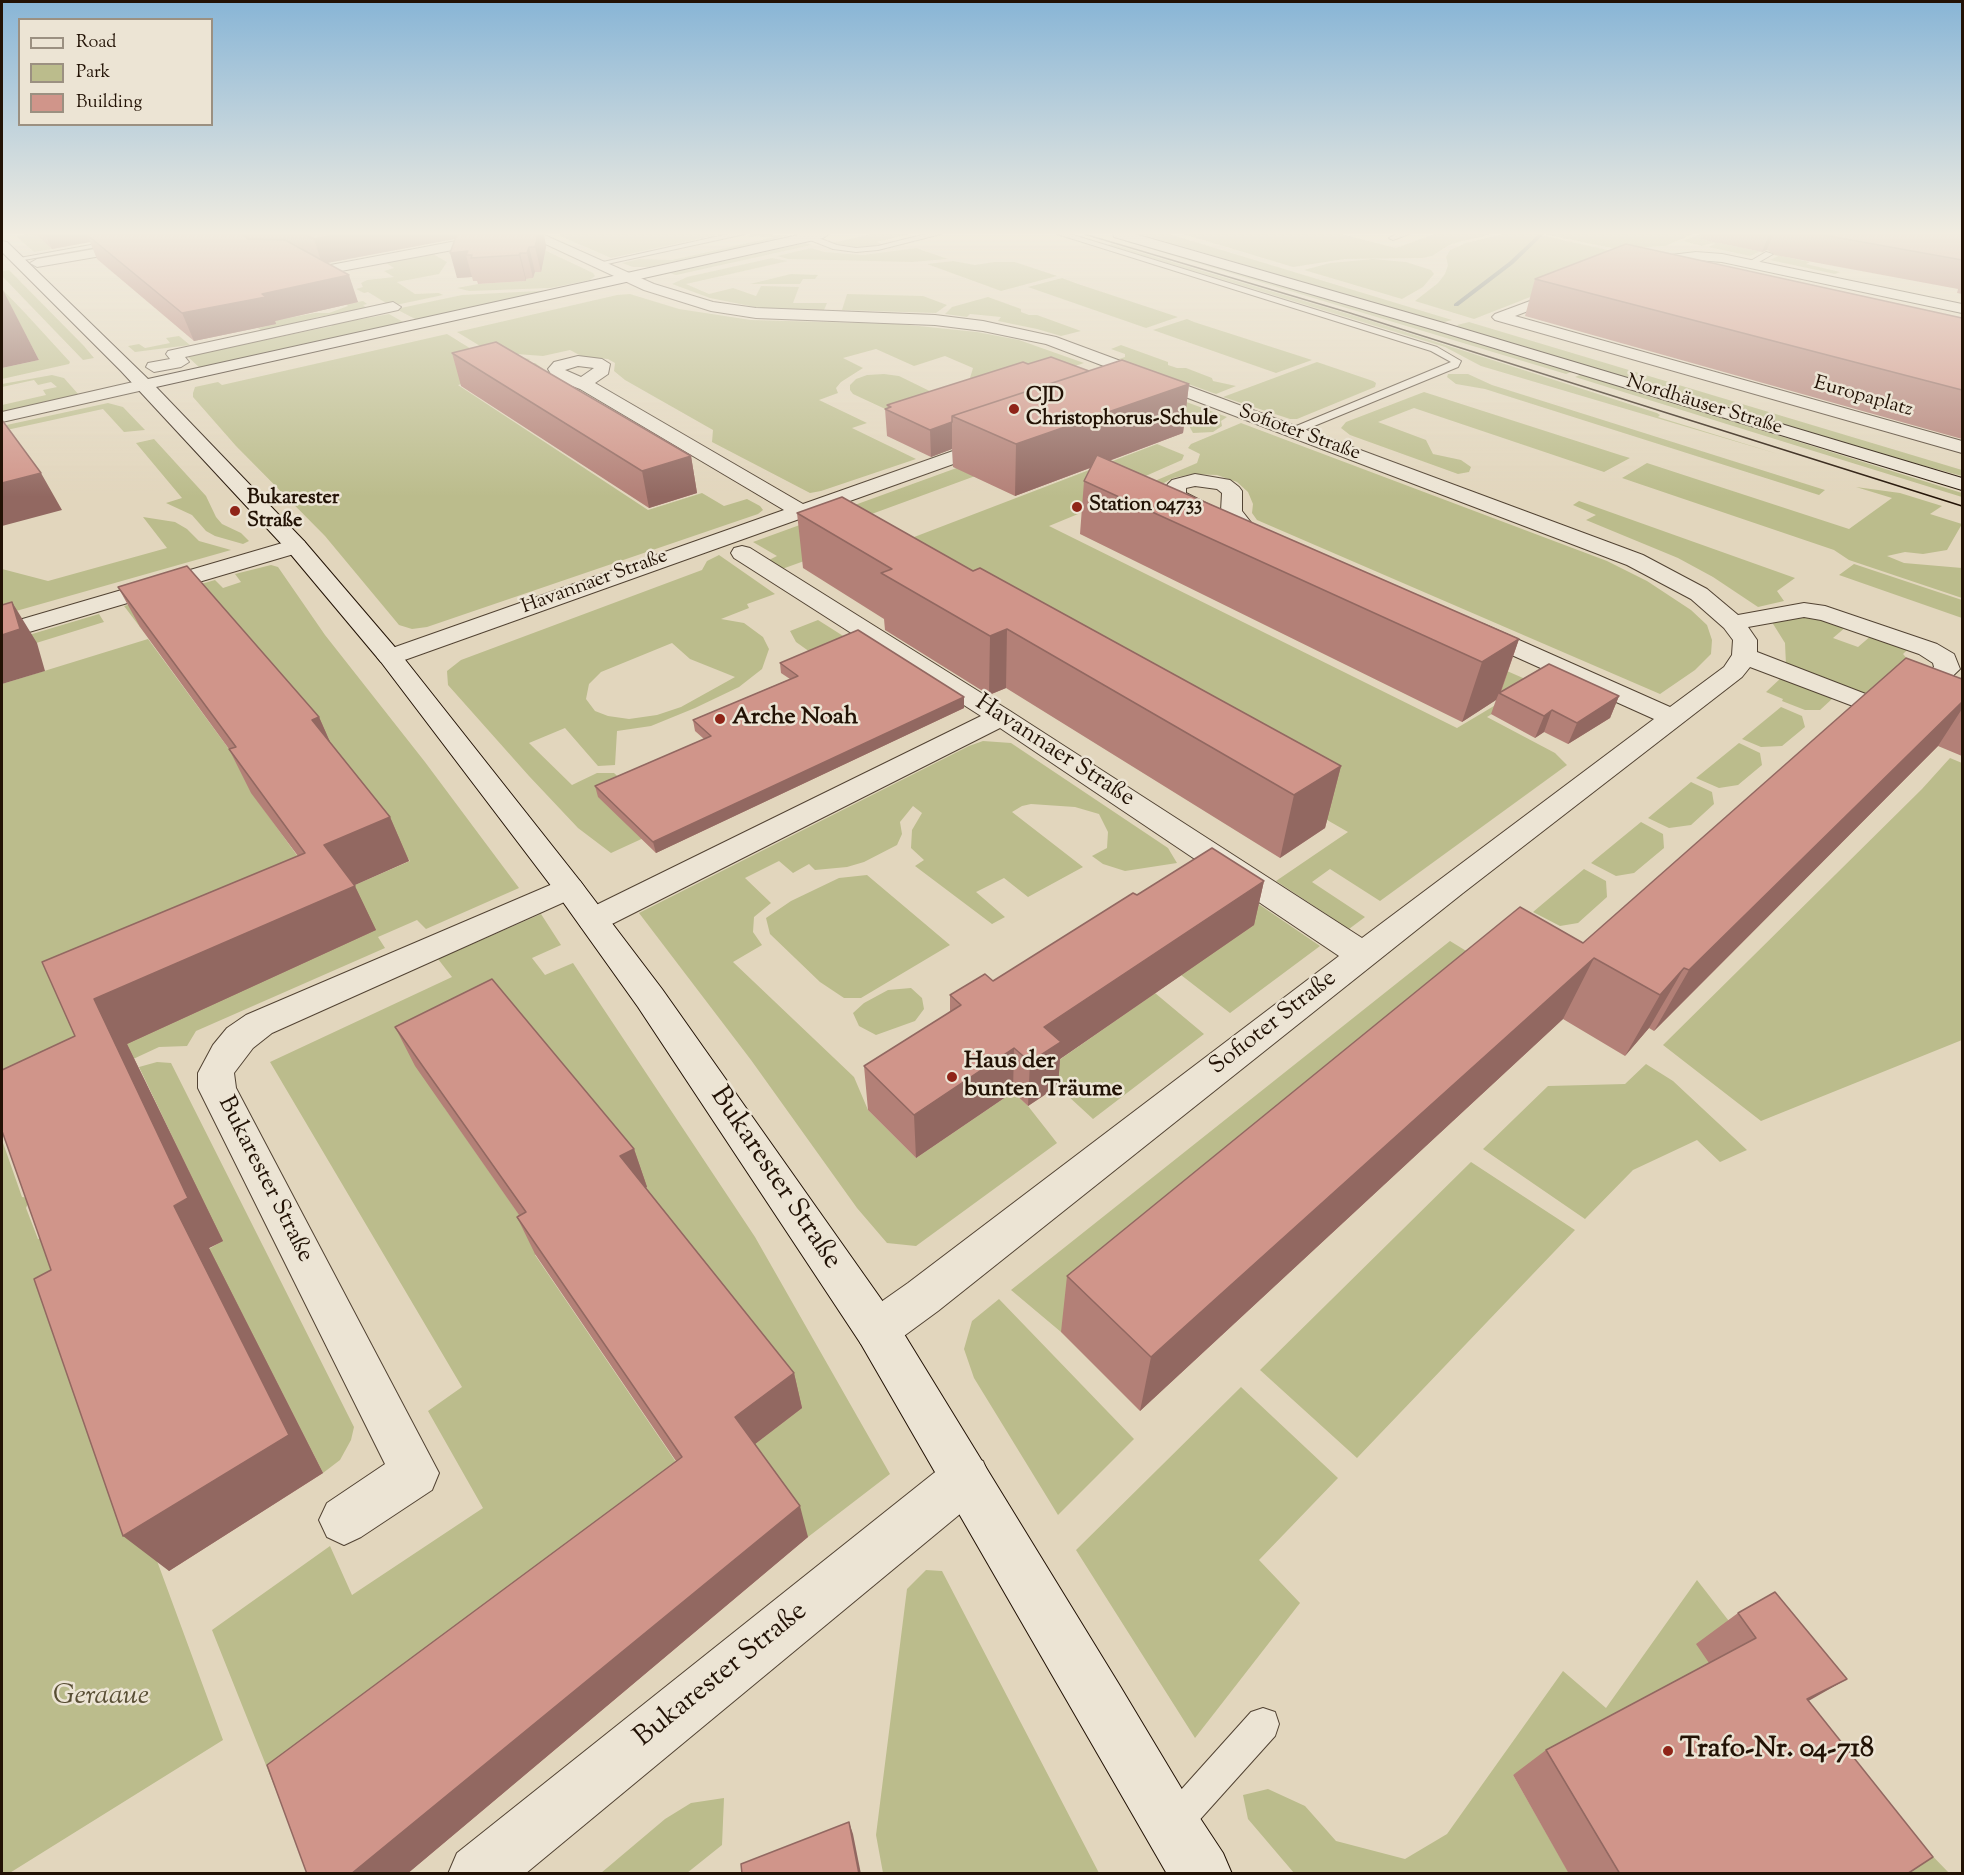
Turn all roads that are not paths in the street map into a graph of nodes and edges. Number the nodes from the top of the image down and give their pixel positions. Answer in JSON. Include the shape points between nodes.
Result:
{"nodes":[{"id":1,"x":79,"y":322,"type":"edge"},
{"id":2,"x":323,"y":322,"type":"edge"},
{"id":3,"x":422,"y":322,"type":"edge"},
{"id":4,"x":944,"y":322,"type":"edge"},
{"id":5,"x":1345,"y":322,"type":"edge"},
{"id":6,"x":1417,"y":322,"type":"edge"},
{"id":7,"x":1516,"y":322,"type":"edge"},
{"id":8,"x":415,"y":323,"type":"joint"},
{"id":9,"x":154,"y":367,"type":"dead end"},
{"id":10,"x":1163,"y":384,"type":"junction"},
{"id":11,"x":586,"y":385,"type":"dead end"},
{"id":12,"x":142,"y":386,"type":"junction"},
{"id":13,"x":1138,"y":392,"type":"edge"},
{"id":14,"x":2,"y":417,"type":"edge"},
{"id":15,"x":1293,"y":431,"type":"junction"},
{"id":16,"x":1007,"y":438,"type":"edge"},
{"id":17,"x":1962,"y":447,"type":"edge"},
{"id":18,"x":1962,"y":484,"type":"edge"},
{"id":19,"x":800,"y":511,"type":"junction"},
{"id":20,"x":296,"y":546,"type":"junction"},
{"id":21,"x":742,"y":553,"type":"dead end"},
{"id":22,"x":1452,"y":619,"type":"edge"},
{"id":23,"x":1733,"y":623,"type":"junction"},
{"id":24,"x":2,"y":633,"type":"edge"},
{"id":25,"x":1745,"y":656,"type":"junction"},
{"id":26,"x":390,"y":657,"type":"junction"},
{"id":27,"x":1001,"y":717,"type":"junction"},
{"id":28,"x":1673,"y":718,"type":"junction"},
{"id":29,"x":569,"y":888,"type":"junction"},
{"id":30,"x":592,"y":920,"type":"junction"},
{"id":31,"x":1363,"y":955,"type":"junction"},
{"id":32,"x":877,"y":1330,"type":"junction"},
{"id":33,"x":966,"y":1478,"type":"junction"},
{"id":34,"x":344,"y":1520,"type":"dead end"},
{"id":35,"x":1263,"y":1724,"type":"dead end"},
{"id":36,"x":1171,"y":1827,"type":"junction"},
{"id":37,"x":478,"y":1874,"type":"edge"},
{"id":38,"x":1202,"y":1874,"type":"edge"}],
"edges":[{"from":1,"to":12,"type":"street","name":"Bukarester Straße"},
{"from":2,"to":9,"type":"street","via":[[174,354],[186,365]]},
{"from":3,"to":8,"type":"street"},
{"from":4,"to":10,"type":"street","name":"Sofioter Straße","via":[[1050,340]]},
{"from":5,"to":15,"type":"lane","via":[[1434,349],[1456,361]]},
{"from":6,"to":18,"type":"street","name":"Nordhäuser Straße"},
{"from":7,"to":17,"type":"street","name":"Europaplatz"},
{"from":8,"to":12,"type":"street"},
{"from":10,"to":13,"type":"street"},
{"from":10,"to":15,"type":"street","name":"Sofioter Straße"},
{"from":11,"to":19,"type":"street"},
{"from":12,"to":14,"type":"street"},
{"from":12,"to":20,"type":"street","name":"Bukarester Straße"},
{"from":15,"to":23,"type":"street","name":"Sofioter Straße","via":[[1635,560],[1699,594]]},
{"from":16,"to":19,"type":"street","name":"Havannaer Straße"},
{"from":19,"to":26,"type":"street","name":"Havannaer Straße"},
{"from":20,"to":24,"type":"street"},
{"from":20,"to":26,"type":"street","name":"Bukarester Straße"},
{"from":21,"to":27,"type":"street","name":"Havannaer Straße"},
{"from":22,"to":28,"type":"street"},
{"from":23,"to":25,"type":"street","name":"Sofioter Straße","via":[[1745,640]]},
{"from":23,"to":25,"type":"street","via":[[1804,610],[1825,613],[1928,649],[1945,658],[1947,669],[1908,704],[1890,712]]},
{"from":25,"to":28,"type":"street","name":"Sofioter Straße","via":[[1733,672]]},
{"from":26,"to":29,"type":"street","name":"Bukarester Straße"},
{"from":27,"to":30,"type":"street"},
{"from":27,"to":31,"type":"street","name":"Havannaer Straße"},
{"from":28,"to":31,"type":"street","name":"Sofioter Straße"},
{"from":29,"to":30,"type":"street","name":"Bukarester Straße"},
{"from":29,"to":34,"type":"street","name":"Bukarester Straße","via":[[259,1024],[240,1038],[216,1073],[217,1088],[415,1473]]},
{"from":30,"to":32,"type":"street","name":"Bukarester Straße","via":[[650,998]]},
{"from":31,"to":32,"type":"street","name":"Sofioter Straße"},
{"from":32,"to":33,"type":"street","name":"Bukarester Straße"},
{"from":33,"to":36,"type":"street","name":"Bukarester Straße"},
{"from":33,"to":37,"type":"street","name":"Bukarester Straße"},
{"from":35,"to":36,"type":"lane"},
{"from":36,"to":38,"type":"street","name":"Bukarester Straße"}]}
